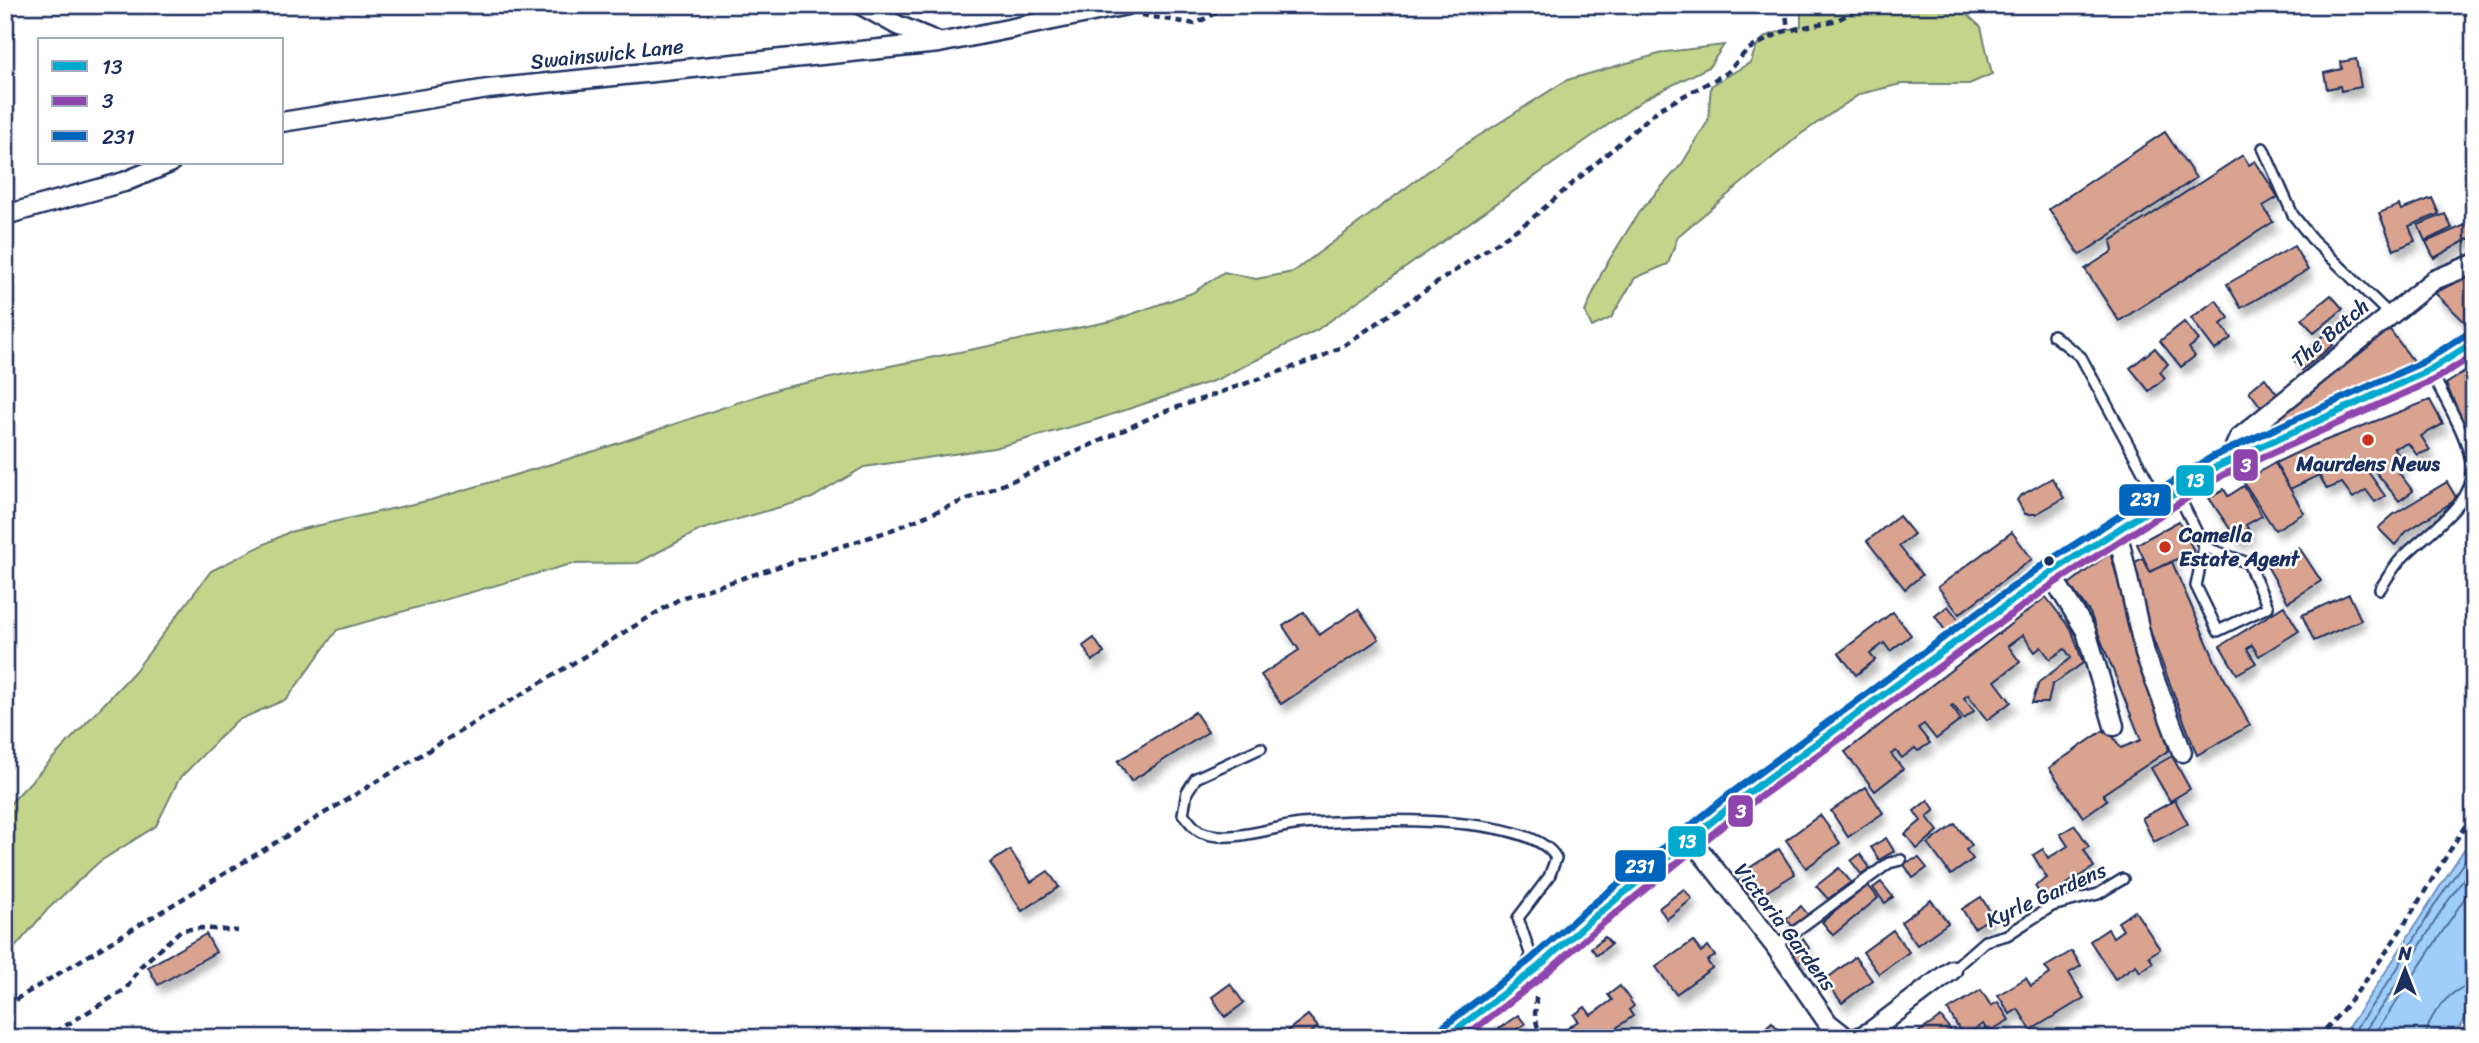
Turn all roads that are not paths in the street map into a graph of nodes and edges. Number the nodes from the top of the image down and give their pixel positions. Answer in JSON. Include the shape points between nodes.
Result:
{"nodes":[{"id":1,"x":861,"y":5,"type":"edge"},
{"id":2,"x":1127,"y":5,"type":"edge"},
{"id":3,"x":939,"y":43,"type":"junction"},
{"id":4,"x":284,"y":122,"type":"edge"},
{"id":5,"x":2263,"y":148,"type":"dead end"},
{"id":6,"x":168,"y":164,"type":"edge"},
{"id":7,"x":5,"y":215,"type":"edge"},
{"id":8,"x":2474,"y":264,"type":"edge"},
{"id":9,"x":2389,"y":314,"type":"junction"},
{"id":10,"x":2053,"y":335,"type":"dead end"},
{"id":11,"x":2474,"y":342,"type":"edge"},
{"id":12,"x":2430,"y":370,"type":"junction"},
{"id":13,"x":2240,"y":454,"type":"junction"},
{"id":14,"x":2471,"y":492,"type":"edge"},
{"id":15,"x":2169,"y":498,"type":"junction"},
{"id":16,"x":2117,"y":530,"type":"junction"},
{"id":17,"x":2204,"y":547,"type":"junction"},
{"id":18,"x":2050,"y":573,"type":"junction"},
{"id":19,"x":2380,"y":589,"type":"dead end"},
{"id":20,"x":2114,"y":726,"type":"dead end"},
{"id":21,"x":1261,"y":748,"type":"dead end"},
{"id":22,"x":2182,"y":752,"type":"dead end"},
{"id":23,"x":1690,"y":838,"type":"junction"},
{"id":24,"x":1901,"y":860,"type":"dead end"},
{"id":25,"x":2123,"y":879,"type":"dead end"},
{"id":26,"x":1775,"y":946,"type":"junction"},
{"id":27,"x":1952,"y":970,"type":"joint"},
{"id":28,"x":1528,"y":974,"type":"junction"},
{"id":29,"x":1444,"y":1038,"type":"edge"},
{"id":30,"x":1847,"y":1038,"type":"edge"},
{"id":31,"x":1857,"y":1038,"type":"edge"}],
"edges":[{"from":1,"to":3,"type":"street"},
{"from":2,"to":3,"type":"street","name":"Swainswick Lane"},
{"from":3,"to":4,"type":"street","name":"Swainswick Lane","via":[[488,89]]},
{"from":5,"to":9,"type":"lane","via":[[2293,215]]},
{"from":6,"to":7,"type":"street","via":[[124,182]]},
{"from":8,"to":9,"type":"street","name":"The Batch","via":[[2434,280]]},
{"from":9,"to":13,"type":"street","name":"The Batch","via":[[2239,439],[2235,447]]},
{"from":10,"to":15,"type":"lane","via":[[2081,356]]},
{"from":11,"to":12,"type":"street"},
{"from":12,"to":13,"type":"street"},
{"from":12,"to":14,"type":"lane","via":[[2471,459]]},
{"from":13,"to":15,"type":"street"},
{"from":14,"to":19,"type":"lane","via":[[2400,560]]},
{"from":15,"to":16,"type":"street"},
{"from":15,"to":17,"type":"lane"},
{"from":16,"to":18,"type":"street"},
{"from":16,"to":22,"type":"street","via":[[2145,654]]},
{"from":17,"to":17,"type":"lane","via":[[2196,586],[2218,631],[2268,607],[2248,563]]},
{"from":18,"to":20,"type":"street","via":[[2086,631]]},
{"from":18,"to":23,"type":"street"},
{"from":21,"to":28,"type":"lane","via":[[1196,778],[1187,792],[1183,814],[1199,832],[1223,836],[1300,824],[1473,822],[1512,830],[1550,848],[1556,859],[1549,877],[1518,918],[1531,956]]},
{"from":23,"to":26,"type":"street","name":"Victoria Gardens"},
{"from":23,"to":28,"type":"street"},
{"from":24,"to":26,"type":"lane","via":[[1889,863]]},
{"from":25,"to":27,"type":"lane","name":"Kyrle Gardens","via":[[2098,894],[2052,906],[2007,935],[1985,941]]},
{"from":26,"to":30,"type":"street","name":"Victoria Gardens","via":[[1828,1023]]},
{"from":27,"to":31,"type":"street"},
{"from":28,"to":29,"type":"street"}]}
